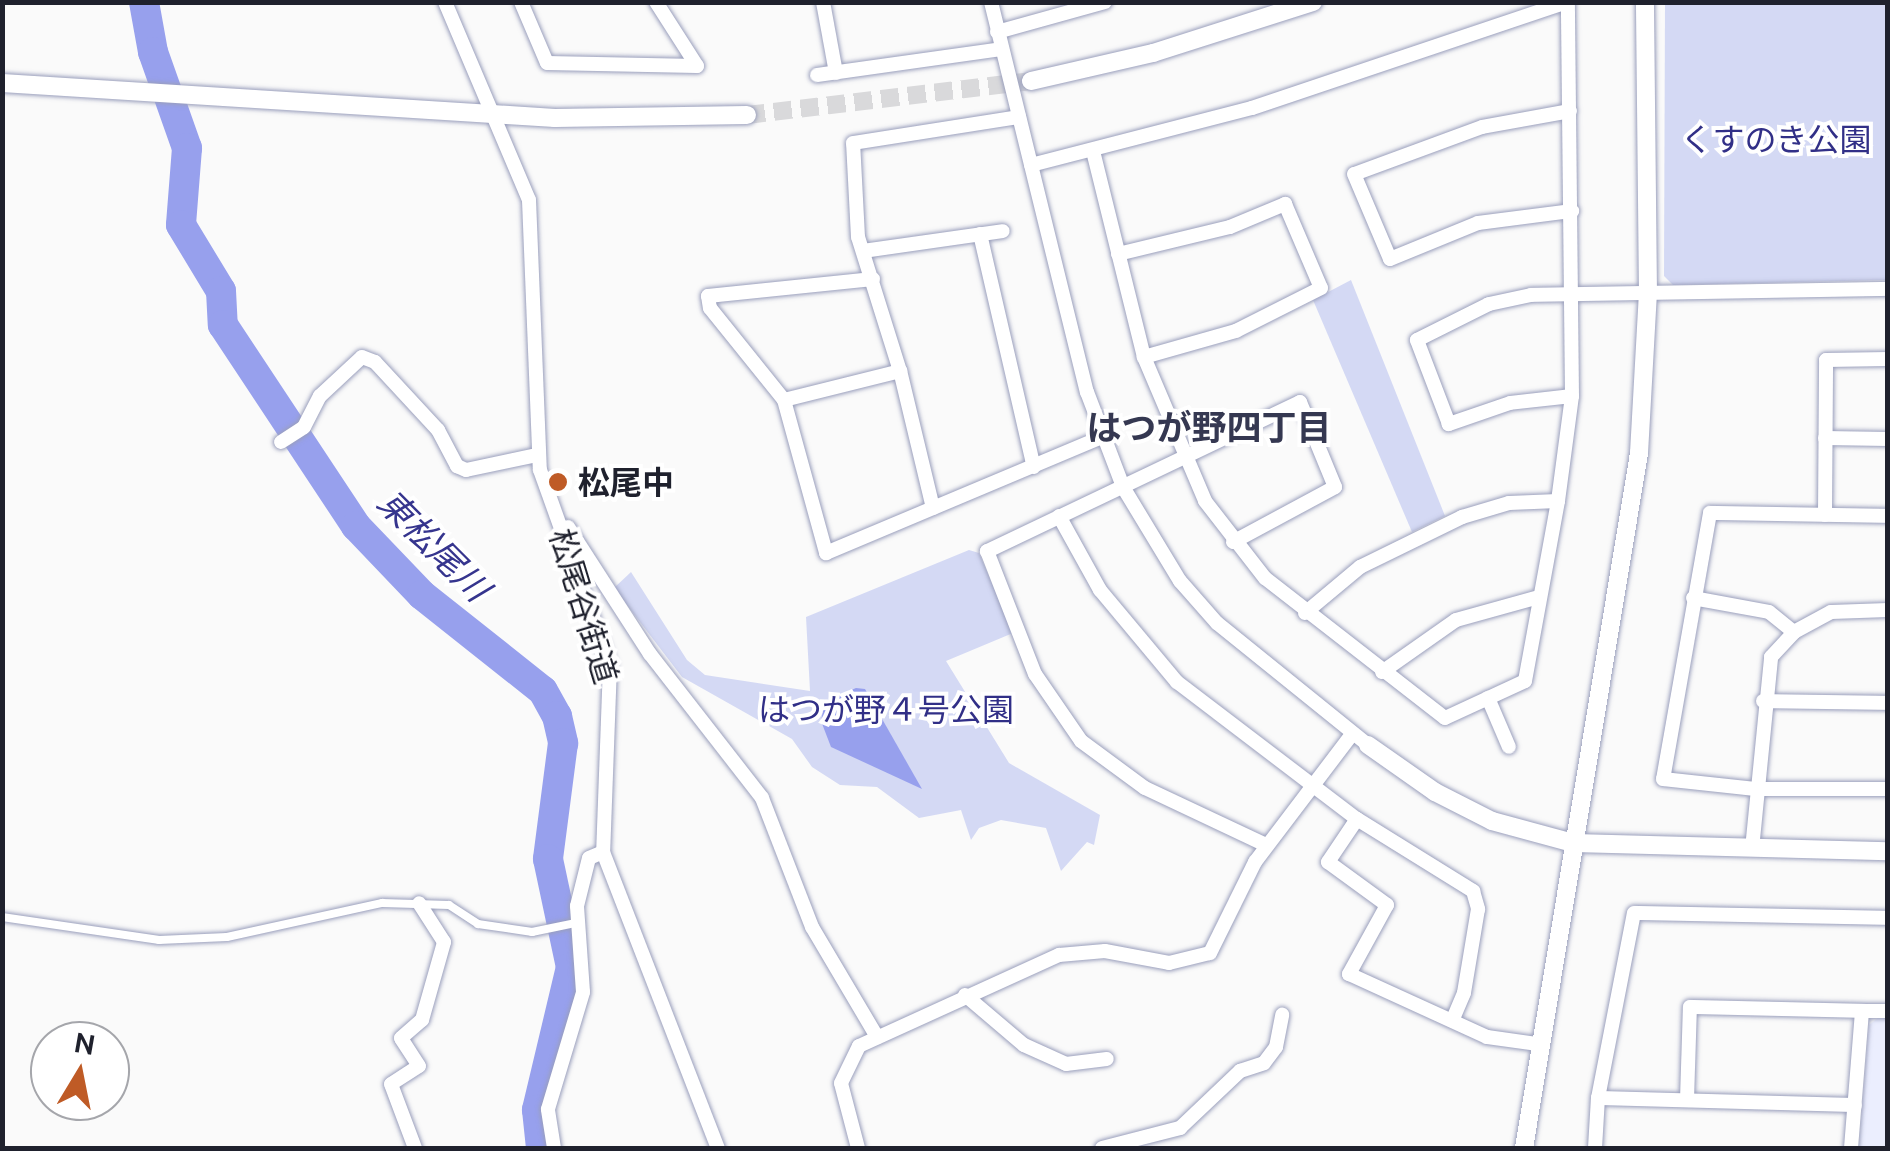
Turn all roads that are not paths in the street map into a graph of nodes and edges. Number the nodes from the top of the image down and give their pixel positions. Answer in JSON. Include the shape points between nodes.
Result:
{"nodes":[{"id":1,"x":445,"y":2,"type":"edge"},
{"id":2,"x":522,"y":2,"type":"edge"},
{"id":3,"x":656,"y":2,"type":"edge"},
{"id":4,"x":823,"y":2,"type":"edge"},
{"id":5,"x":991,"y":2,"type":"edge"},
{"id":6,"x":1105,"y":2,"type":"edge"},
{"id":7,"x":1313,"y":2,"type":"edge"},
{"id":8,"x":1568,"y":2,"type":"edge"},
{"id":9,"x":1645,"y":2,"type":"edge"},
{"id":10,"x":1058,"y":8,"type":"edge"},
{"id":11,"x":998,"y":32,"type":"junction"},
{"id":12,"x":894,"y":46,"type":"dead end"},
{"id":13,"x":1001,"y":48,"type":"junction"},
{"id":14,"x":897,"y":64,"type":"junction"},
{"id":15,"x":836,"y":73,"type":"junction"},
{"id":16,"x":817,"y":75,"type":"dead end"},
{"id":17,"x":1031,"y":80,"type":"tunnel mouth"},
{"id":18,"x":2,"y":83,"type":"edge"},
{"id":19,"x":1570,"y":111,"type":"junction"},
{"id":20,"x":495,"y":114,"type":"junction"},
{"id":21,"x":747,"y":115,"type":"tunnel mouth"},
{"id":22,"x":1020,"y":117,"type":"junction"},
{"id":23,"x":1094,"y":150,"type":"junction"},
{"id":24,"x":1031,"y":165,"type":"junction"},
{"id":25,"x":1572,"y":211,"type":"junction"},
{"id":26,"x":1004,"y":231,"type":"dead end"},
{"id":27,"x":980,"y":234,"type":"junction"},
{"id":28,"x":863,"y":251,"type":"junction"},
{"id":29,"x":1118,"y":254,"type":"junction"},
{"id":30,"x":873,"y":279,"type":"junction"},
{"id":31,"x":1888,"y":289,"type":"edge"},
{"id":32,"x":1574,"y":294,"type":"junction"},
{"id":33,"x":1648,"y":294,"type":"junction"},
{"id":34,"x":1144,"y":357,"type":"junction"},
{"id":35,"x":1888,"y":358,"type":"edge"},
{"id":36,"x":900,"y":371,"type":"junction"},
{"id":37,"x":1572,"y":396,"type":"junction"},
{"id":38,"x":784,"y":400,"type":"junction"},
{"id":39,"x":1102,"y":437,"type":"junction"},
{"id":40,"x":1825,"y":438,"type":"junction"},
{"id":41,"x":1888,"y":439,"type":"edge"},
{"id":42,"x":282,"y":442,"type":"dead end"},
{"id":43,"x":537,"y":455,"type":"junction"},
{"id":44,"x":1182,"y":456,"type":"junction"},
{"id":45,"x":1034,"y":467,"type":"junction"},
{"id":46,"x":1122,"y":485,"type":"junction"},
{"id":47,"x":1558,"y":501,"type":"junction"},
{"id":48,"x":554,"y":506,"type":"junction"},
{"id":49,"x":933,"y":508,"type":"junction"},
{"id":50,"x":1825,"y":515,"type":"junction"},
{"id":51,"x":1059,"y":516,"type":"junction"},
{"id":52,"x":1888,"y":516,"type":"edge"},
{"id":53,"x":1233,"y":542,"type":"junction"},
{"id":54,"x":1538,"y":597,"type":"junction"},
{"id":55,"x":1693,"y":598,"type":"junction"},
{"id":56,"x":1888,"y":610,"type":"edge"},
{"id":57,"x":1305,"y":613,"type":"junction"},
{"id":58,"x":1794,"y":632,"type":"junction"},
{"id":59,"x":1382,"y":672,"type":"junction"},
{"id":60,"x":1488,"y":698,"type":"junction"},
{"id":61,"x":1763,"y":702,"type":"junction"},
{"id":62,"x":1888,"y":703,"type":"edge"},
{"id":63,"x":1360,"y":739,"type":"junction"},
{"id":64,"x":1509,"y":747,"type":"dead end"},
{"id":65,"x":1314,"y":783,"type":"junction"},
{"id":66,"x":1755,"y":789,"type":"junction"},
{"id":67,"x":1888,"y":789,"type":"edge"},
{"id":68,"x":1357,"y":819,"type":"junction"},
{"id":69,"x":1573,"y":843,"type":"junction"},
{"id":70,"x":1266,"y":845,"type":"junction"},
{"id":71,"x":1752,"y":850,"type":"junction"},
{"id":72,"x":603,"y":852,"type":"junction"},
{"id":73,"x":1888,"y":852,"type":"edge"},
{"id":74,"x":419,"y":903,"type":"junction"},
{"id":75,"x":2,"y":918,"type":"edge"},
{"id":76,"x":1888,"y":918,"type":"edge"},
{"id":77,"x":576,"y":923,"type":"junction"},
{"id":78,"x":965,"y":995,"type":"junction"},
{"id":79,"x":1862,"y":1011,"type":"junction"},
{"id":80,"x":1888,"y":1011,"type":"edge"},
{"id":81,"x":1282,"y":1015,"type":"dead end"},
{"id":82,"x":1452,"y":1021,"type":"junction"},
{"id":83,"x":877,"y":1037,"type":"junction"},
{"id":84,"x":1538,"y":1044,"type":"junction"},
{"id":85,"x":1108,"y":1059,"type":"dead end"},
{"id":86,"x":1598,"y":1098,"type":"junction"},
{"id":87,"x":1687,"y":1100,"type":"junction"},
{"id":88,"x":1855,"y":1105,"type":"junction"},
{"id":89,"x":414,"y":1148,"type":"edge"},
{"id":90,"x":554,"y":1148,"type":"edge"},
{"id":91,"x":718,"y":1148,"type":"edge"},
{"id":92,"x":856,"y":1148,"type":"edge"},
{"id":93,"x":1102,"y":1148,"type":"edge"},
{"id":94,"x":1524,"y":1148,"type":"edge"},
{"id":95,"x":1595,"y":1148,"type":"edge"},
{"id":96,"x":1852,"y":1148,"type":"edge"}],
"edges":[{"from":1,"to":20,"type":"street","name":"松尾谷街道"},
{"from":2,"to":3,"type":"street","via":[[546,63],[698,66]]},
{"from":4,"to":15,"type":"street"},
{"from":5,"to":11,"type":"street"},
{"from":6,"to":10,"type":"street"},
{"from":7,"to":17,"type":"street","via":[[1153,53]]},
{"from":8,"to":19,"type":"street"},
{"from":8,"to":23,"type":"street","via":[[1252,108]]},
{"from":9,"to":33,"type":"street"},
{"from":10,"to":11,"type":"street"},
{"from":11,"to":13,"type":"street"},
{"from":12,"to":14,"type":"street"},
{"from":13,"to":14,"type":"street"},
{"from":13,"to":22,"type":"street"},
{"from":14,"to":15,"type":"street"},
{"from":15,"to":16,"type":"street"},
{"from":18,"to":20,"type":"street"},
{"from":19,"to":25,"type":"street"},
{"from":19,"to":25,"type":"street","via":[[1444,138],[1354,174],[1390,259],[1478,222]]},
{"from":20,"to":21,"type":"street"},
{"from":20,"to":43,"type":"street","name":"松尾谷街道","via":[[531,216]]},
{"from":22,"to":24,"type":"street"},
{"from":22,"to":28,"type":"street","via":[[853,143]]},
{"from":23,"to":24,"type":"street"},
{"from":23,"to":29,"type":"street"},
{"from":24,"to":39,"type":"street"},
{"from":25,"to":32,"type":"street"},
{"from":26,"to":27,"type":"street"},
{"from":27,"to":28,"type":"street"},
{"from":27,"to":45,"type":"street"},
{"from":28,"to":30,"type":"street"},
{"from":29,"to":34,"type":"street"},
{"from":29,"to":34,"type":"street","via":[[1230,227],[1286,204],[1321,288],[1236,331]]},
{"from":30,"to":36,"type":"street"},
{"from":30,"to":38,"type":"street","via":[[708,296],[710,308]]},
{"from":31,"to":33,"type":"street"},
{"from":32,"to":33,"type":"street"},
{"from":32,"to":37,"type":"street"},
{"from":32,"to":37,"type":"street","via":[[1489,304],[1417,340],[1450,424],[1510,403]]},
{"from":33,"to":69,"type":"street","via":[[1634,494]]},
{"from":34,"to":44,"type":"street"},
{"from":35,"to":40,"type":"street","via":[[1826,360]]},
{"from":36,"to":38,"type":"street"},
{"from":36,"to":49,"type":"street"},
{"from":37,"to":47,"type":"street"},
{"from":38,"to":49,"type":"street","via":[[820,556]]},
{"from":39,"to":45,"type":"street"},
{"from":39,"to":46,"type":"street"},
{"from":40,"to":41,"type":"street"},
{"from":40,"to":50,"type":"street"},
{"from":42,"to":43,"type":"street","via":[[304,428],[320,396],[362,356],[376,362],[438,430],[457,466],[466,470]]},
{"from":43,"to":48,"type":"street","name":"松尾谷街道"},
{"from":44,"to":46,"type":"street"},
{"from":44,"to":53,"type":"street"},
{"from":44,"to":53,"type":"street","via":[[1300,402],[1335,487]]},
{"from":45,"to":49,"type":"street"},
{"from":46,"to":51,"type":"street"},
{"from":46,"to":63,"type":"street","via":[[1180,581],[1217,623]]},
{"from":47,"to":54,"type":"street"},
{"from":47,"to":57,"type":"street","via":[[1509,503],[1462,518],[1360,566]]},
{"from":48,"to":72,"type":"street","name":"松尾谷街道","via":[[610,665]]},
{"from":48,"to":83,"type":"street","via":[[650,654],[762,798],[812,927]]},
{"from":50,"to":52,"type":"street"},
{"from":50,"to":55,"type":"street","via":[[1710,513]]},
{"from":51,"to":65,"type":"street","via":[[1100,590],[1155,661]]},
{"from":51,"to":70,"type":"street","via":[[986,551],[1048,699],[1082,741],[1122,774]]},
{"from":53,"to":57,"type":"street"},
{"from":54,"to":59,"type":"street","via":[[1456,620]]},
{"from":54,"to":60,"type":"street","via":[[1525,681]]},
{"from":55,"to":58,"type":"street","via":[[1769,612]]},
{"from":55,"to":66,"type":"street","via":[[1663,780]]},
{"from":56,"to":58,"type":"street","via":[[1831,612]]},
{"from":57,"to":59,"type":"street"},
{"from":58,"to":61,"type":"street","via":[[1772,657]]},
{"from":59,"to":60,"type":"street","via":[[1445,718]]},
{"from":60,"to":64,"type":"street"},
{"from":61,"to":62,"type":"street"},
{"from":61,"to":66,"type":"street"},
{"from":63,"to":65,"type":"street"},
{"from":63,"to":69,"type":"street","via":[[1434,792],[1492,821]]},
{"from":65,"to":68,"type":"street"},
{"from":65,"to":70,"type":"street"},
{"from":66,"to":67,"type":"street"},
{"from":66,"to":71,"type":"street"},
{"from":68,"to":82,"type":"street","via":[[1457,876],[1477,900],[1464,993]]},
{"from":68,"to":82,"type":"street","via":[[1328,862],[1387,905],[1349,974]]},
{"from":69,"to":71,"type":"street"},
{"from":69,"to":84,"type":"street"},
{"from":70,"to":78,"type":"street","via":[[1210,953],[1168,963],[1105,951],[1060,955]]},
{"from":71,"to":73,"type":"street"},
{"from":72,"to":77,"type":"street","via":[[588,858]]},
{"from":72,"to":91,"type":"street","name":"松尾谷街道"},
{"from":74,"to":75,"type":"lane","via":[[382,903],[228,936],[159,940]]},
{"from":74,"to":77,"type":"lane","via":[[449,906],[478,924],[532,932]]},
{"from":74,"to":89,"type":"street","via":[[444,942],[422,1020],[401,1038],[419,1066],[390,1084]]},
{"from":76,"to":86,"type":"street","via":[[1634,913]]},
{"from":77,"to":90,"type":"street","via":[[583,992],[548,1109]]},
{"from":78,"to":83,"type":"street"},
{"from":78,"to":85,"type":"street","via":[[1024,1044],[1066,1064]]},
{"from":79,"to":80,"type":"street"},
{"from":79,"to":87,"type":"street","via":[[1690,1007]]},
{"from":79,"to":88,"type":"street"},
{"from":81,"to":93,"type":"street","via":[[1276,1047],[1264,1063],[1240,1071],[1180,1128]]},
{"from":82,"to":84,"type":"street","via":[[1487,1037]]},
{"from":83,"to":92,"type":"street","via":[[859,1046],[841,1083]]},
{"from":84,"to":94,"type":"street"},
{"from":86,"to":87,"type":"street"},
{"from":86,"to":95,"type":"street"},
{"from":87,"to":88,"type":"street"},
{"from":88,"to":96,"type":"street"}]}
